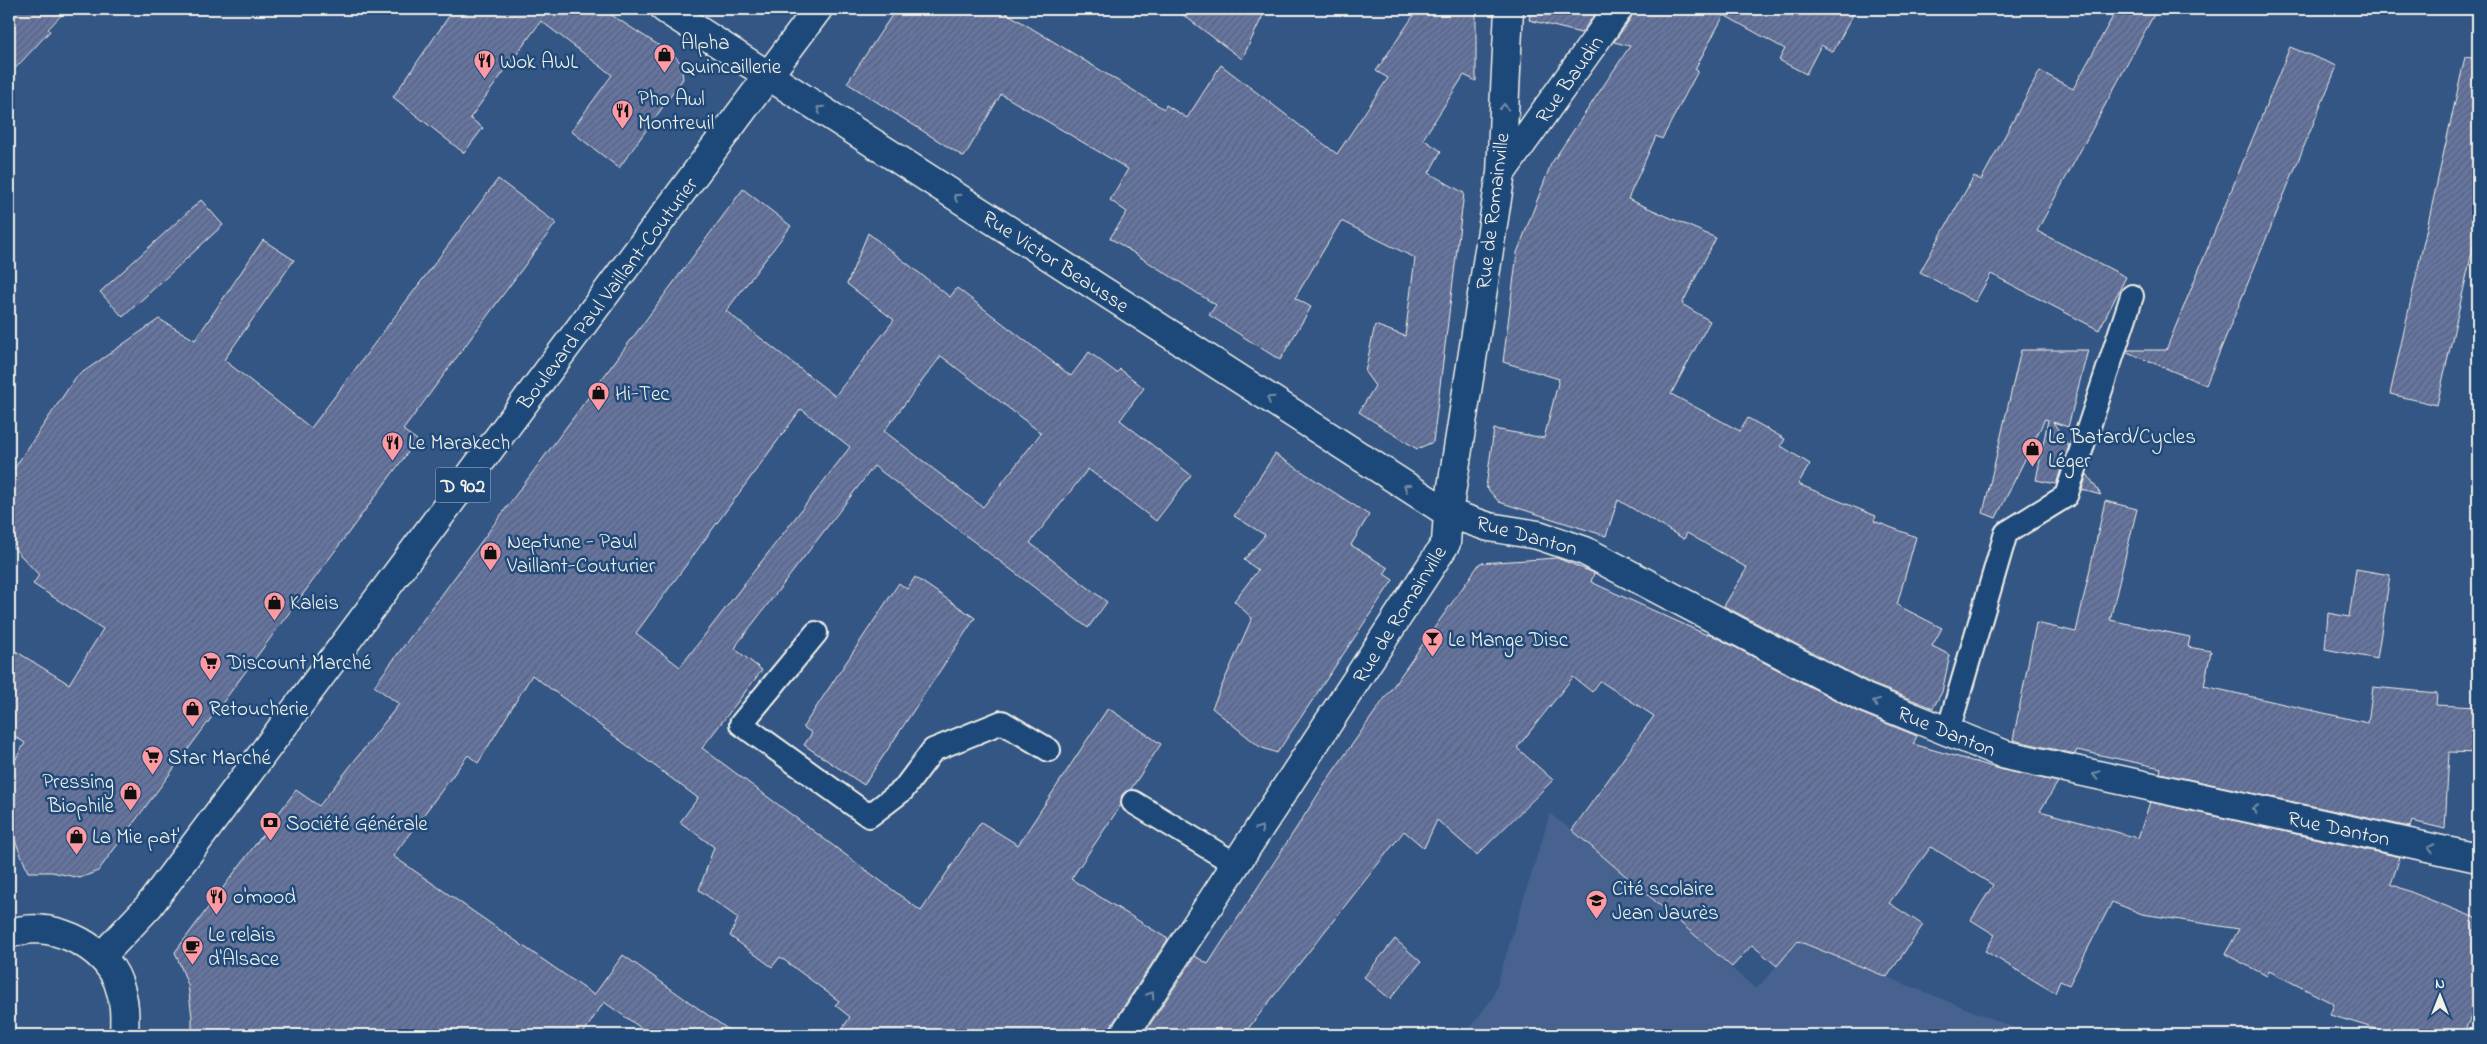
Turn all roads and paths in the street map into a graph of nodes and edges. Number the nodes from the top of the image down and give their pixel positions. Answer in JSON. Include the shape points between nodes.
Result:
{"nodes":[{"id":1,"x":665,"y":9,"type":"edge"},
{"id":2,"x":818,"y":9,"type":"edge"},
{"id":3,"x":1509,"y":9,"type":"edge"},
{"id":4,"x":1618,"y":9,"type":"edge"},
{"id":5,"x":768,"y":75,"type":"junction"},
{"id":6,"x":1501,"y":173,"type":"junction"},
{"id":7,"x":2132,"y":296,"type":"dead end"},
{"id":8,"x":1448,"y":513,"type":"junction"},
{"id":9,"x":816,"y":633,"type":"dead end"},
{"id":10,"x":1948,"y":731,"type":"junction"},
{"id":11,"x":1049,"y":750,"type":"dead end"},
{"id":12,"x":1133,"y":802,"type":"dead end"},
{"id":13,"x":2478,"y":858,"type":"edge"},
{"id":14,"x":1237,"y":865,"type":"junction"},
{"id":15,"x":9,"y":934,"type":"edge"},
{"id":16,"x":101,"y":957,"type":"junction"},
{"id":17,"x":124,"y":1035,"type":"edge"},
{"id":18,"x":1124,"y":1035,"type":"edge"}],
"edges":[{"from":1,"to":5,"type":"street","name":"Rue Victor Beausse"},
{"from":2,"to":5,"type":"street","name":"Boulevard Paul Vaillant-Couturier","number":"D 902"},
{"from":6,"to":3,"type":"street","name":"Rue de Romainville","one_way":true},
{"from":4,"to":6,"type":"street","name":"Rue Baudin"},
{"from":8,"to":5,"type":"street","name":"Rue Victor Beausse","one_way":true},
{"from":5,"to":16,"type":"street","name":"Boulevard Paul Vaillant-Couturier","number":"D 902","via":[[153,900]]},
{"from":6,"to":8,"type":"street","name":"Rue de Romainville"},
{"from":7,"to":10,"type":"lane","via":[[2066,496],[2006,533]]},
{"from":10,"to":8,"type":"street","name":"Rue Danton","one_way":true,"via":[[1865,698],[1585,551],[1538,535],[1489,527]]},
{"from":14,"to":8,"type":"street","name":"Rue de Romainville","one_way":true,"via":[[1446,543]]},
{"from":9,"to":11,"type":"lane","via":[[741,724],[869,816],[903,790],[933,750],[1002,722]]},
{"from":13,"to":10,"type":"street","name":"Rue Danton","one_way":true,"via":[[2006,755]]},
{"from":12,"to":14,"type":"lane"},
{"from":18,"to":14,"type":"street","name":"Rue de Romainville","one_way":true},
{"from":15,"to":16,"type":"street","via":[[29,930],[56,932],[80,941]]},
{"from":16,"to":17,"type":"street","via":[[118,981],[126,1009]]}]}
